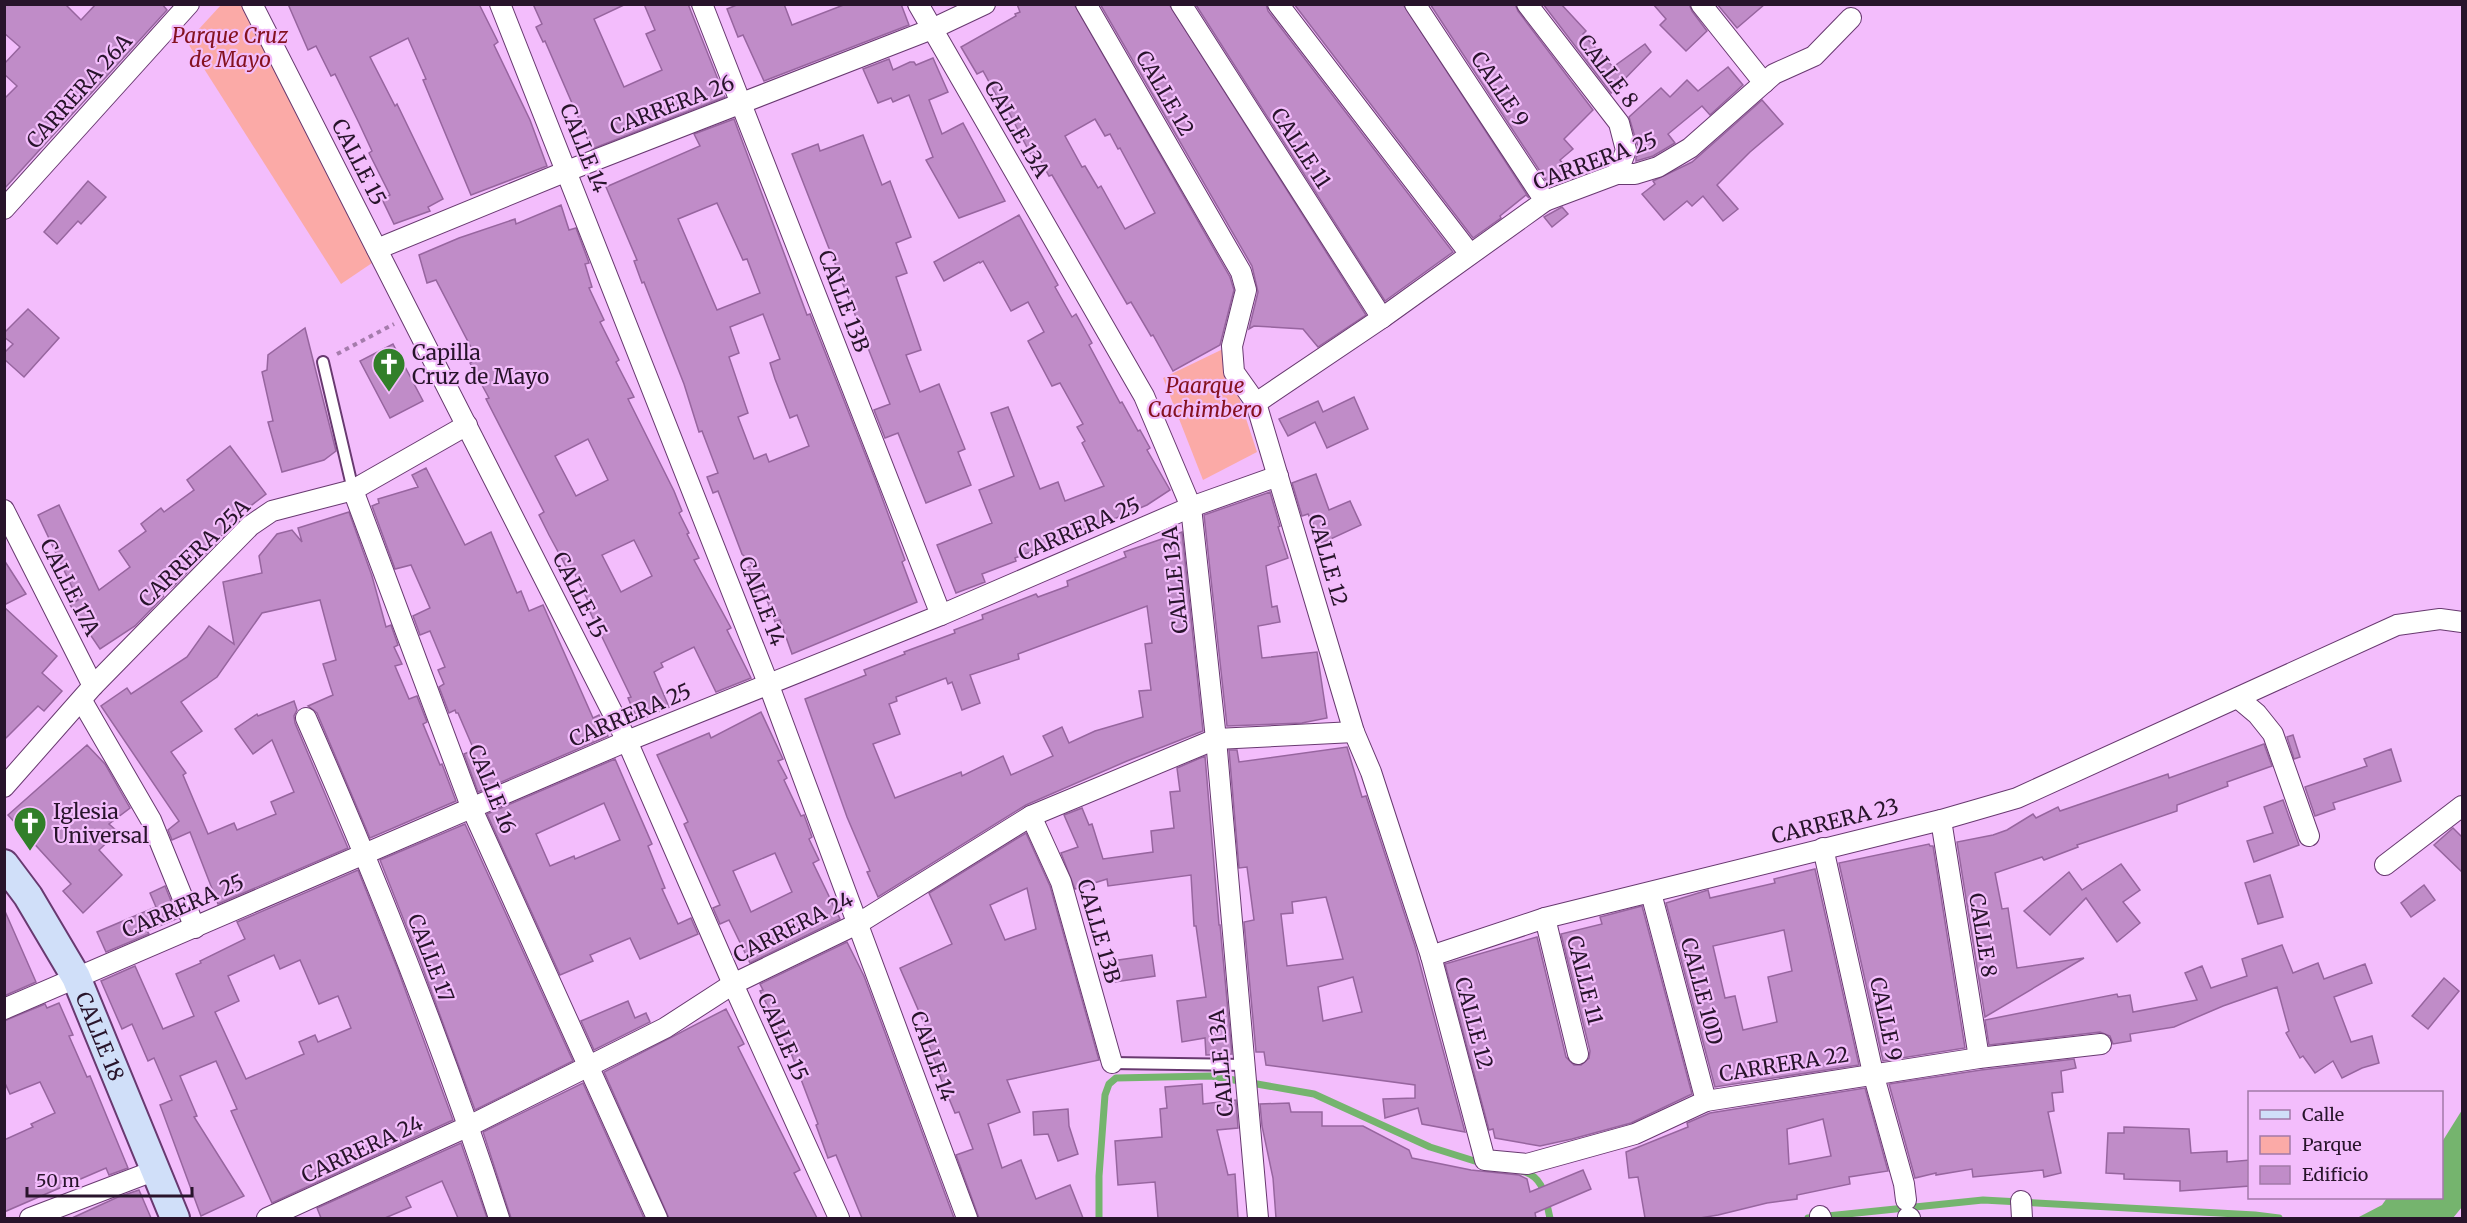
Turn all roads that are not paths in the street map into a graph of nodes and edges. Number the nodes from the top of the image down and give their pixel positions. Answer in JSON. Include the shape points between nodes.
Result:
{"nodes":[{"id":1,"x":189,"y":4,"type":"edge"},
{"id":2,"x":252,"y":4,"type":"edge"},
{"id":3,"x":500,"y":4,"type":"edge"},
{"id":4,"x":702,"y":4,"type":"edge"},
{"id":5,"x":918,"y":4,"type":"edge"},
{"id":6,"x":985,"y":4,"type":"edge"},
{"id":7,"x":1086,"y":4,"type":"edge"},
{"id":8,"x":1181,"y":4,"type":"edge"},
{"id":9,"x":1278,"y":4,"type":"edge"},
{"id":10,"x":1415,"y":4,"type":"edge"},
{"id":11,"x":1527,"y":4,"type":"edge"},
{"id":12,"x":1701,"y":4,"type":"edge"},
{"id":13,"x":1851,"y":18,"type":"dead end"},
{"id":14,"x":932,"y":29,"type":"junction"},
{"id":15,"x":1764,"y":83,"type":"junction"},
{"id":16,"x":741,"y":104,"type":"junction"},
{"id":17,"x":567,"y":171,"type":"junction"},
{"id":18,"x":1617,"y":174,"type":"junction"},
{"id":19,"x":1545,"y":201,"type":"junction"},
{"id":20,"x":4,"y":209,"type":"edge"},
{"id":21,"x":377,"y":249,"type":"junction"},
{"id":22,"x":1470,"y":254,"type":"junction"},
{"id":23,"x":1382,"y":318,"type":"junction"},
{"id":24,"x":323,"y":362,"type":"road end"},
{"id":25,"x":1256,"y":403,"type":"junction"},
{"id":26,"x":467,"y":426,"type":"junction"},
{"id":27,"x":1278,"y":476,"type":"junction"},
{"id":28,"x":353,"y":490,"type":"junction"},
{"id":29,"x":1191,"y":507,"type":"junction"},
{"id":30,"x":4,"y":510,"type":"edge"},
{"id":31,"x":941,"y":615,"type":"junction"},
{"id":32,"x":2463,"y":622,"type":"edge"},
{"id":33,"x":768,"y":683,"type":"junction"},
{"id":34,"x":88,"y":693,"type":"junction"},
{"id":35,"x":2238,"y":698,"type":"junction"},
{"id":36,"x":306,"y":718,"type":"dead end"},
{"id":37,"x":1353,"y":732,"type":"junction"},
{"id":38,"x":1216,"y":739,"type":"junction"},
{"id":39,"x":627,"y":741,"type":"junction"},
{"id":40,"x":4,"y":787,"type":"edge"},
{"id":41,"x":2463,"y":806,"type":"edge"},
{"id":42,"x":472,"y":809,"type":"junction"},
{"id":43,"x":1031,"y":816,"type":"junction"},
{"id":44,"x":1941,"y":820,"type":"junction"},
{"id":45,"x":2309,"y":836,"type":"dead end"},
{"id":46,"x":1823,"y":848,"type":"junction"},
{"id":47,"x":366,"y":855,"type":"junction"},
{"id":48,"x":4,"y":864,"type":"edge"},
{"id":49,"x":2385,"y":865,"type":"dead end"},
{"id":50,"x":1651,"y":893,"type":"junction"},
{"id":51,"x":1545,"y":918,"type":"junction"},
{"id":52,"x":859,"y":922,"type":"junction"},
{"id":53,"x":195,"y":927,"type":"junction"},
{"id":54,"x":1431,"y":956,"type":"junction"},
{"id":55,"x":76,"y":977,"type":"junction"},
{"id":56,"x":733,"y":984,"type":"junction"},
{"id":57,"x":4,"y":1010,"type":"edge"},
{"id":58,"x":2101,"y":1044,"type":"dead end"},
{"id":59,"x":1578,"y":1054,"type":"dead end"},
{"id":60,"x":1979,"y":1058,"type":"junction"},
{"id":61,"x":1112,"y":1063,"type":"joint"},
{"id":62,"x":588,"y":1065,"type":"junction"},
{"id":63,"x":1245,"y":1065,"type":"junction"},
{"id":64,"x":1873,"y":1073,"type":"junction"},
{"id":65,"x":1706,"y":1101,"type":"junction"},
{"id":66,"x":469,"y":1126,"type":"junction"},
{"id":67,"x":1485,"y":1160,"type":"joint"},
{"id":68,"x":156,"y":1170,"type":"junction"},
{"id":69,"x":1908,"y":1212,"type":"edge"},
{"id":70,"x":30,"y":1218,"type":"edge"},
{"id":71,"x":175,"y":1218,"type":"edge"},
{"id":72,"x":267,"y":1218,"type":"edge"},
{"id":73,"x":499,"y":1218,"type":"edge"},
{"id":74,"x":657,"y":1218,"type":"edge"},
{"id":75,"x":839,"y":1218,"type":"edge"},
{"id":76,"x":967,"y":1218,"type":"edge"},
{"id":77,"x":1258,"y":1218,"type":"edge"}],
"edges":[{"from":1,"to":20,"type":"street","name":"CARRERA 26A"},
{"from":2,"to":21,"type":"street","name":"CALLE 15"},
{"from":3,"to":17,"type":"street","name":"CALLE 14"},
{"from":4,"to":16,"type":"street","name":"CALLE 13B"},
{"from":5,"to":14,"type":"street","name":"CALLE 13A"},
{"from":6,"to":14,"type":"street","name":"CARRERA 26"},
{"from":7,"to":25,"type":"street","name":"CALLE 12","via":[[1241,272],[1246,290],[1232,346],[1234,372]]},
{"from":8,"to":23,"type":"street","name":"CALLE 11"},
{"from":9,"to":22,"type":"street"},
{"from":10,"to":19,"type":"street","name":"CALLE 9"},
{"from":11,"to":18,"type":"street","name":"CALLE 8","via":[[1619,123],[1626,150]]},
{"from":12,"to":15,"type":"street"},
{"from":13,"to":15,"type":"street","name":"CARRERA 25","via":[[1814,56],[1774,74]]},
{"from":14,"to":16,"type":"street","name":"CARRERA 26"},
{"from":14,"to":29,"type":"street","name":"CALLE 13A","via":[[1144,396]]},
{"from":15,"to":18,"type":"street","name":"CARRERA 25","via":[[1690,148],[1658,167],[1635,174]]},
{"from":16,"to":17,"type":"street","name":"CARRERA 26"},
{"from":16,"to":31,"type":"street","name":"CALLE 13B"},
{"from":17,"to":21,"type":"street","name":"CARRERA 26"},
{"from":17,"to":33,"type":"street","name":"CALLE 14"},
{"from":18,"to":19,"type":"street","name":"CARRERA 25"},
{"from":19,"to":22,"type":"street","name":"CARRERA 25"},
{"from":21,"to":26,"type":"street","name":"CALLE 15"},
{"from":22,"to":23,"type":"street","name":"CARRERA 25"},
{"from":23,"to":25,"type":"street","name":"CARRERA 25"},
{"from":24,"to":28,"type":"lane","name":"CALLE 16"},
{"from":25,"to":27,"type":"street","name":"CALLE 12"},
{"from":26,"to":28,"type":"street","name":"CARRERA 25A"},
{"from":26,"to":39,"type":"street","name":"CALLE 15"},
{"from":27,"to":29,"type":"street","name":"CARRERA 25"},
{"from":27,"to":37,"type":"street","name":"CALLE 12"},
{"from":28,"to":34,"type":"street","name":"CARRERA 25A","via":[[272,511],[250,526]]},
{"from":28,"to":42,"type":"street","name":"CALLE 16"},
{"from":29,"to":31,"type":"street","name":"CARRERA 25"},
{"from":29,"to":38,"type":"street","name":"CALLE 13A"},
{"from":30,"to":34,"type":"street","name":"CALLE 17A"},
{"from":31,"to":33,"type":"street","name":"CARRERA 25"},
{"from":32,"to":35,"type":"street","name":"CARRERA 23","via":[[2440,619],[2397,625]]},
{"from":33,"to":39,"type":"street","name":"CARRERA 25"},
{"from":33,"to":52,"type":"street","name":"CALLE 14"},
{"from":34,"to":40,"type":"street","name":"CARRERA 25A"},
{"from":34,"to":53,"type":"street","name":"CALLE 17A","via":[[151,820]]},
{"from":35,"to":44,"type":"street","name":"CARRERA 23","via":[[2017,798]]},
{"from":35,"to":45,"type":"street","via":[[2273,734]]},
{"from":36,"to":47,"type":"street","name":"CALLE 17"},
{"from":37,"to":38,"type":"street","name":"CARRERA 24"},
{"from":37,"to":54,"type":"street","name":"CALLE 12","via":[[1371,772]]},
{"from":38,"to":43,"type":"street","name":"CARRERA 24"},
{"from":38,"to":63,"type":"street","name":"CALLE 13A"},
{"from":39,"to":42,"type":"street","name":"CARRERA 25"},
{"from":39,"to":56,"type":"street","name":"CALLE 15"},
{"from":41,"to":49,"type":"street"},
{"from":42,"to":47,"type":"street","name":"CARRERA 25"},
{"from":42,"to":62,"type":"street","name":"CALLE 16"},
{"from":43,"to":52,"type":"street","name":"CARRERA 24"},
{"from":43,"to":61,"type":"street","name":"CALLE 13B","via":[[1061,882]]},
{"from":44,"to":46,"type":"street","name":"CARRERA 23"},
{"from":44,"to":60,"type":"street","name":"CALLE 8"},
{"from":46,"to":50,"type":"street","name":"CARRERA 23"},
{"from":46,"to":64,"type":"street","name":"CALLE 9"},
{"from":47,"to":53,"type":"street","name":"CARRERA 25"},
{"from":47,"to":66,"type":"street","name":"CALLE 17"},
{"from":48,"to":55,"type":"main road","name":"CALLE 18"},
{"from":50,"to":51,"type":"street","name":"CARRERA 23"},
{"from":50,"to":65,"type":"street","name":"CALLE 10D"},
{"from":51,"to":54,"type":"street","name":"CARRERA 23"},
{"from":51,"to":59,"type":"street","name":"CALLE 11"},
{"from":52,"to":56,"type":"street","name":"CARRERA 24"},
{"from":52,"to":76,"type":"street","name":"CALLE 14"},
{"from":53,"to":55,"type":"street","name":"CARRERA 25"},
{"from":54,"to":67,"type":"street","name":"CALLE 12"},
{"from":55,"to":57,"type":"street","name":"CARRERA 25"},
{"from":55,"to":68,"type":"main road","name":"CALLE 18"},
{"from":56,"to":62,"type":"street","name":"CARRERA 24","via":[[664,1028]]},
{"from":56,"to":75,"type":"street","name":"CALLE 15"},
{"from":58,"to":60,"type":"street","name":"CARRERA 22"},
{"from":60,"to":64,"type":"street","name":"CARRERA 22"},
{"from":61,"to":63,"type":"lane"},
{"from":62,"to":66,"type":"street","name":"CARRERA 24"},
{"from":62,"to":74,"type":"street","name":"CALLE 16"},
{"from":63,"to":77,"type":"street","name":"CALLE 13A"},
{"from":64,"to":65,"type":"street","name":"CARRERA 22"},
{"from":64,"to":69,"type":"street","name":"CALLE 9"},
{"from":65,"to":67,"type":"street","name":"CARRERA 22","via":[[1635,1134],[1527,1164]]},
{"from":66,"to":72,"type":"street","name":"CARRERA 24"},
{"from":66,"to":73,"type":"street","name":"CALLE 17"},
{"from":68,"to":70,"type":"street"},
{"from":68,"to":71,"type":"main road","name":"CALLE 18"}]}
